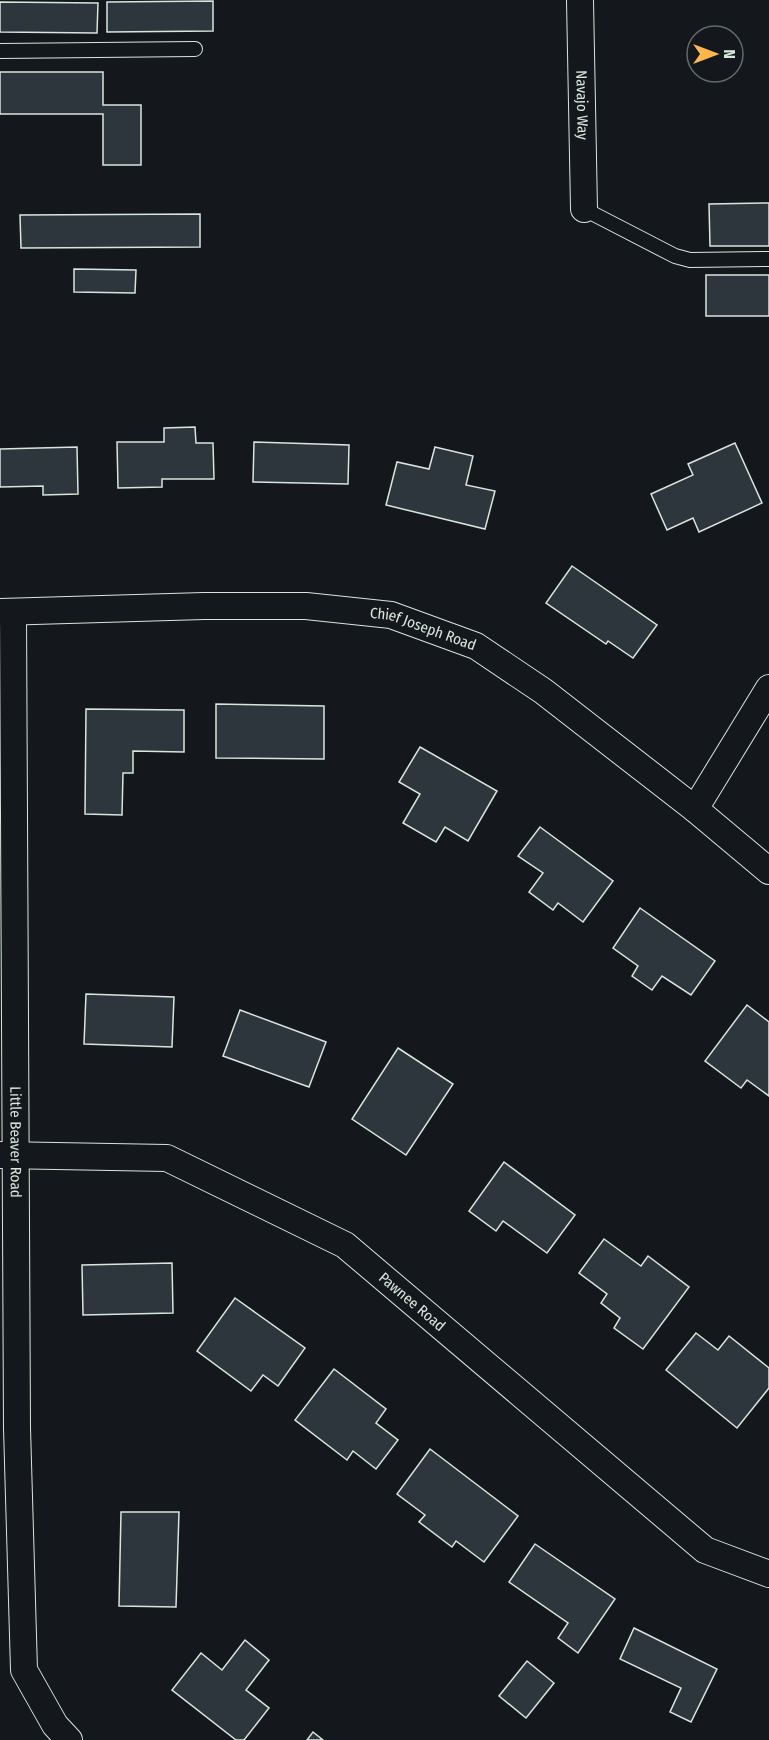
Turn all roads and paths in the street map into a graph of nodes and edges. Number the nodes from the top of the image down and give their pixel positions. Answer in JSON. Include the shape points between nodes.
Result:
{"nodes":[{"id":1,"x":580,"y":0,"type":"edge"},
{"id":2,"x":195,"y":49,"type":"dead end"},
{"id":3,"x":0,"y":51,"type":"edge"},
{"id":4,"x":584,"y":209,"type":"joint"},
{"id":5,"x":769,"y":259,"type":"edge"},
{"id":6,"x":6,"y":612,"type":"edge"},
{"id":7,"x":769,"y":688,"type":"edge"},
{"id":8,"x":695,"y":809,"type":"junction"},
{"id":9,"x":769,"y":871,"type":"edge"},
{"id":10,"x":8,"y":1155,"type":"edge"},
{"id":11,"x":769,"y":1574,"type":"edge"},
{"id":12,"x":69,"y":1740,"type":"edge"}],
"edges":[{"from":1,"to":4,"type":"street","name":"Navajo Way"},
{"from":2,"to":3,"type":"lane"},
{"from":4,"to":5,"type":"lane","via":[[675,256],[690,260]]},
{"from":6,"to":8,"type":"street","name":"Chief Joseph Road","via":[[306,606],[391,615],[476,646],[543,691]]},
{"from":6,"to":10,"type":"street","name":"Little Beaver Road"},
{"from":7,"to":8,"type":"street"},
{"from":8,"to":9,"type":"street","name":"Chief Joseph Road"},
{"from":10,"to":11,"type":"street","name":"Pawnee Road","via":[[167,1158],[345,1245],[705,1550]]},
{"from":10,"to":12,"type":"street","name":"Little Beaver Road","via":[[24,1670],[55,1725]]}]}
